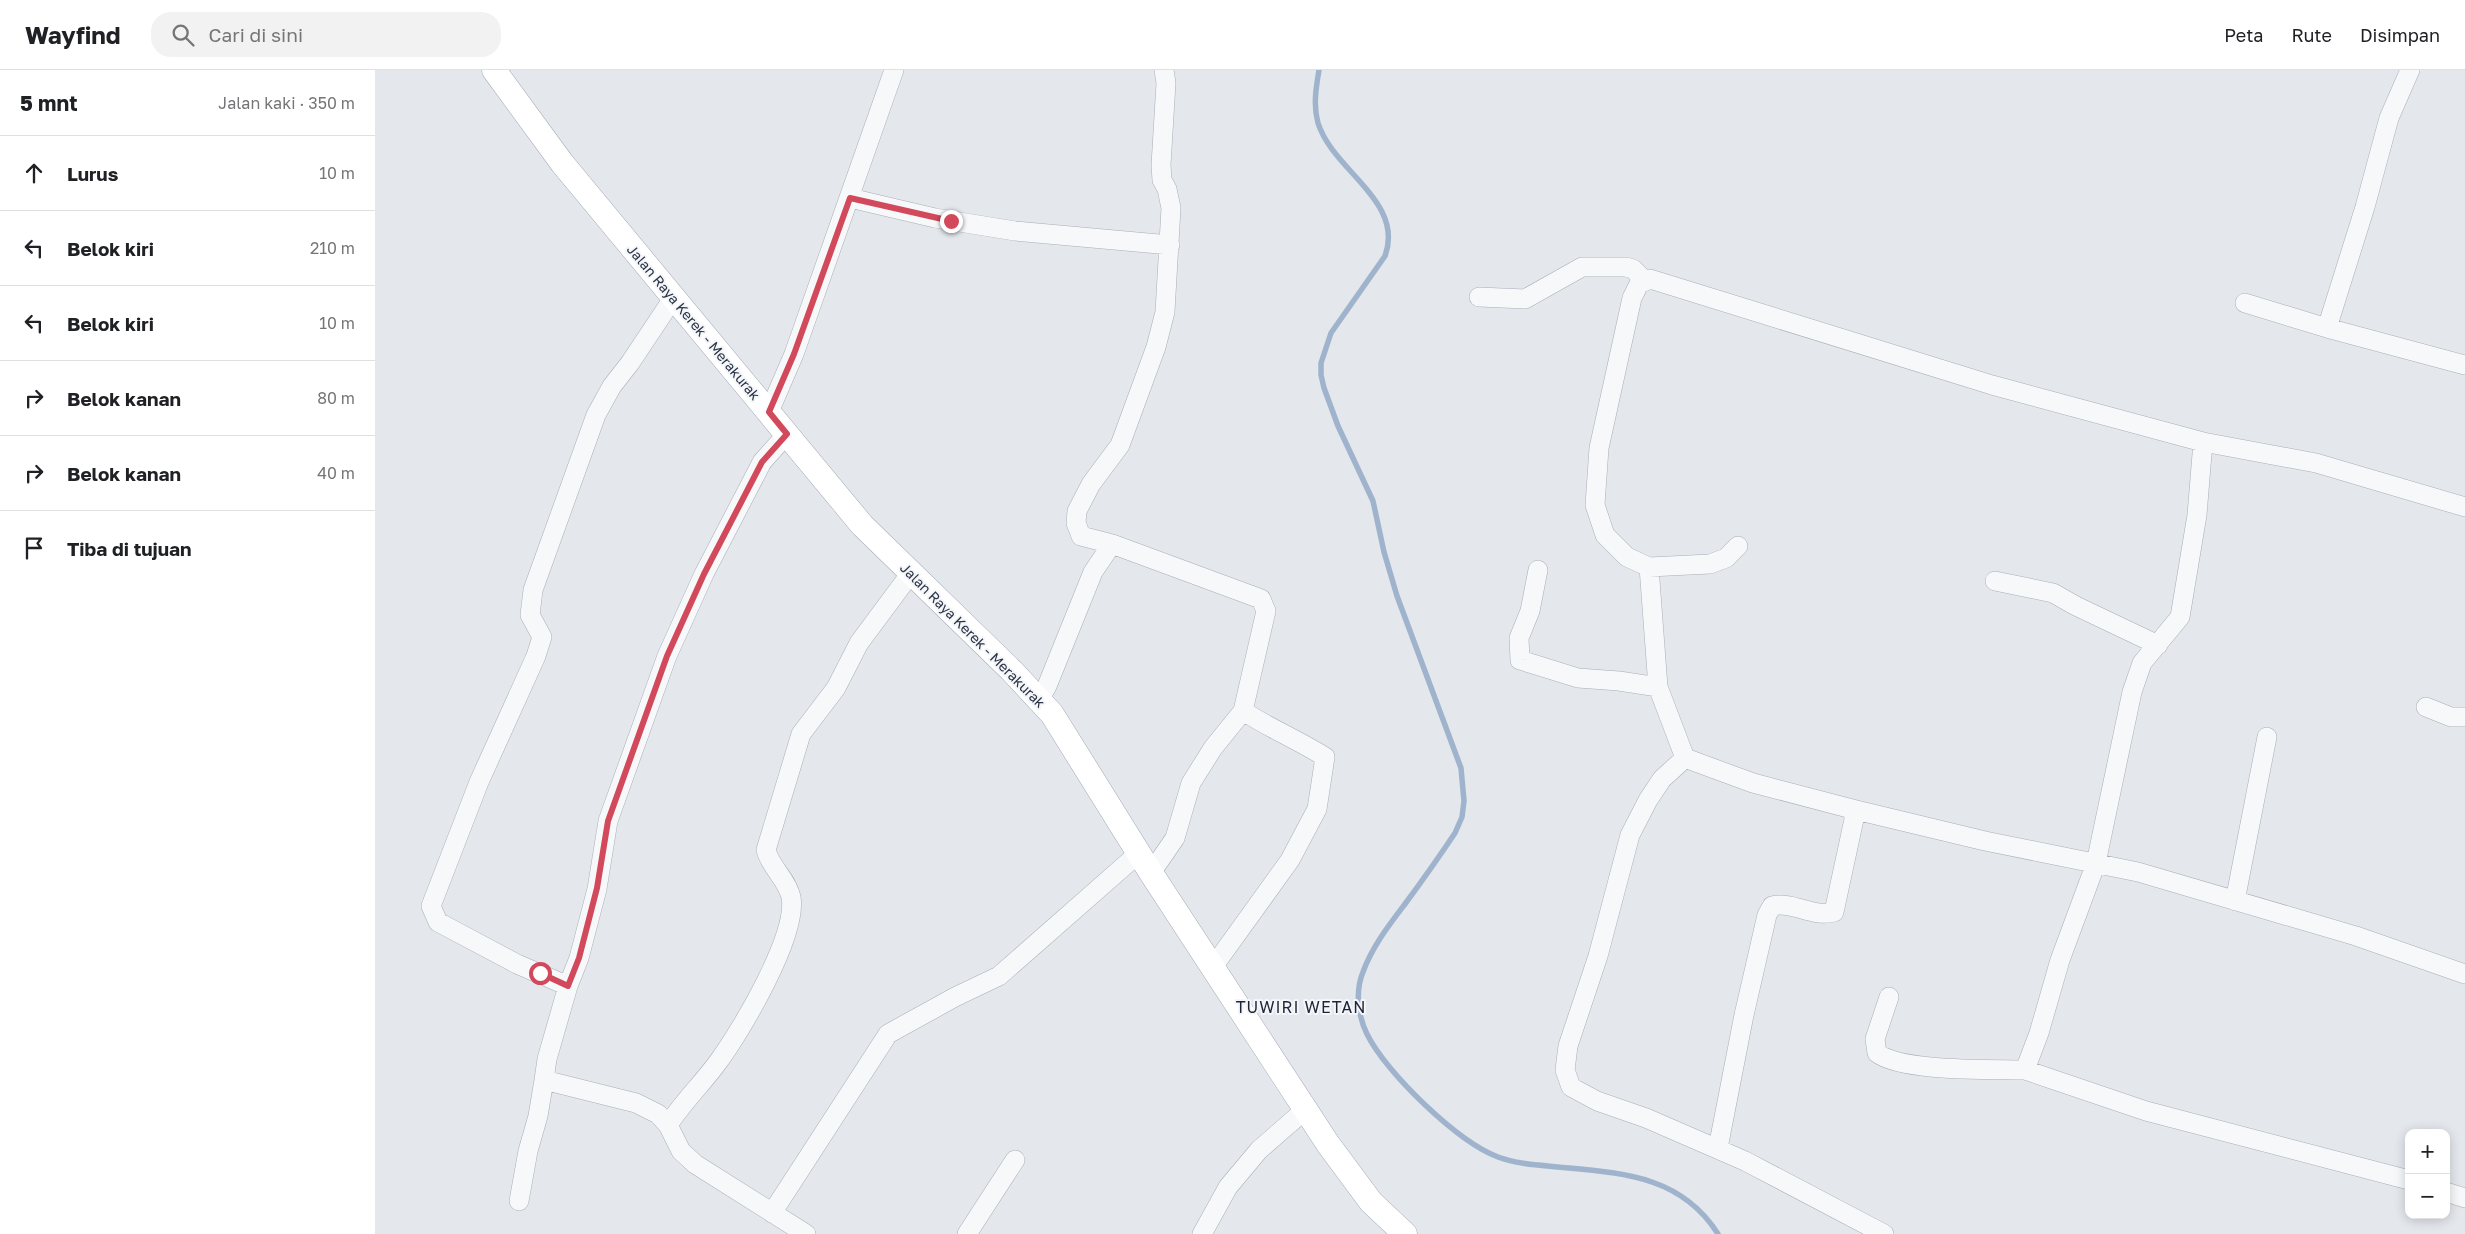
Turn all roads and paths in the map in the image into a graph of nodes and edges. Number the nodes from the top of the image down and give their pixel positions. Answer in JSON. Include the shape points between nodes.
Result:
{"nodes":[{"id":1,"x":494,"y":70,"type":"edge"},
{"id":2,"x":894,"y":70,"type":"edge"},
{"id":3,"x":1164,"y":70,"type":"edge"},
{"id":4,"x":2410,"y":70,"type":"edge"},
{"id":5,"x":850,"y":198,"type":"junction"},
{"id":6,"x":1170,"y":246,"type":"junction"},
{"id":7,"x":1645,"y":281,"type":"junction"},
{"id":8,"x":1479,"y":296,"type":"dead end"},
{"id":9,"x":2245,"y":303,"type":"dead end"},
{"id":10,"x":665,"y":310,"type":"junction"},
{"id":11,"x":2327,"y":328,"type":"junction"},
{"id":12,"x":2465,"y":365,"type":"edge"},
{"id":13,"x":769,"y":412,"type":"junction"},
{"id":14,"x":781,"y":441,"type":"junction"},
{"id":15,"x":2203,"y":442,"type":"junction"},
{"id":16,"x":2465,"y":507,"type":"edge"},
{"id":17,"x":1112,"y":544,"type":"junction"},
{"id":18,"x":1738,"y":546,"type":"dead end"},
{"id":19,"x":1649,"y":567,"type":"junction"},
{"id":20,"x":1538,"y":570,"type":"dead end"},
{"id":21,"x":906,"y":580,"type":"junction"},
{"id":22,"x":1995,"y":581,"type":"dead end"},
{"id":23,"x":2158,"y":645,"type":"junction"},
{"id":24,"x":1658,"y":687,"type":"junction"},
{"id":25,"x":1039,"y":700,"type":"junction"},
{"id":26,"x":2426,"y":707,"type":"dead end"},
{"id":27,"x":1243,"y":711,"type":"junction"},
{"id":28,"x":2465,"y":717,"type":"edge"},
{"id":29,"x":2267,"y":737,"type":"dead end"},
{"id":30,"x":1685,"y":758,"type":"junction"},
{"id":31,"x":1856,"y":810,"type":"junction"},
{"id":32,"x":1139,"y":853,"type":"junction"},
{"id":33,"x":2096,"y":862,"type":"junction"},
{"id":34,"x":1151,"y":873,"type":"junction"},
{"id":35,"x":2235,"y":901,"type":"junction"},
{"id":36,"x":1213,"y":967,"type":"junction"},
{"id":37,"x":2465,"y":974,"type":"edge"},
{"id":38,"x":568,"y":986,"type":"junction"},
{"id":39,"x":1889,"y":998,"type":"dead end"},
{"id":40,"x":2025,"y":1070,"type":"junction"},
{"id":41,"x":544,"y":1080,"type":"junction"},
{"id":42,"x":1292,"y":1121,"type":"junction"},
{"id":43,"x":668,"y":1125,"type":"junction"},
{"id":44,"x":1718,"y":1148,"type":"junction"},
{"id":45,"x":1015,"y":1160,"type":"dead end"},
{"id":46,"x":2405,"y":1179,"type":"edge"},
{"id":47,"x":2450,"y":1193,"type":"edge"},
{"id":48,"x":2465,"y":1198,"type":"edge"},
{"id":49,"x":519,"y":1201,"type":"dead end"},
{"id":50,"x":772,"y":1213,"type":"junction"},
{"id":51,"x":806,"y":1234,"type":"edge"},
{"id":52,"x":967,"y":1234,"type":"edge"},
{"id":53,"x":1202,"y":1234,"type":"edge"},
{"id":54,"x":1405,"y":1234,"type":"edge"},
{"id":55,"x":1884,"y":1234,"type":"edge"}],
"edges":[{"from":1,"to":10,"type":"main road","name":"Jalan Raya Kerek - Merakurak"},
{"from":2,"to":5,"type":"street"},
{"from":3,"to":6,"type":"street","via":[[1161,180],[1167,189],[1171,208]]},
{"from":4,"to":11,"type":"street","via":[[2389,118]]},
{"from":5,"to":6,"type":"street","via":[[935,218],[1015,231]]},
{"from":5,"to":13,"type":"street","via":[[794,354]]},
{"from":6,"to":17,"type":"street","via":[[1165,312],[1156,347],[1120,445],[1091,484],[1077,511],[1075,523],[1081,536]]},
{"from":7,"to":8,"type":"street","via":[[1633,269],[1626,267],[1583,267],[1525,299]]},
{"from":7,"to":15,"type":"street","via":[[1658,281],[1992,385]]},
{"from":7,"to":19,"type":"street","via":[[1639,284],[1632,298],[1599,448],[1595,505],[1605,535],[1627,557]]},
{"from":9,"to":11,"type":"street"},
{"from":10,"to":13,"type":"main road","name":"Jalan Raya Kerek - Merakurak"},
{"from":10,"to":38,"type":"street","via":[[595,415],[533,590],[530,615],[542,637],[537,656],[479,782],[431,906],[437,922],[517,964]]},
{"from":11,"to":12,"type":"street"},
{"from":13,"to":14,"type":"main road","name":"Jalan Raya Kerek - Merakurak"},
{"from":14,"to":21,"type":"main road","name":"Jalan Raya Kerek - Merakurak","via":[[862,525]]},
{"from":14,"to":38,"type":"street","via":[[762,462],[704,574],[667,656],[608,821],[597,888],[579,958]]},
{"from":15,"to":16,"type":"street","via":[[2316,463]]},
{"from":15,"to":23,"type":"street","via":[[2197,515],[2180,616]]},
{"from":17,"to":25,"type":"street","via":[[1093,572]]},
{"from":17,"to":27,"type":"street","via":[[1261,599],[1266,611]]},
{"from":18,"to":19,"type":"street","via":[[1726,558],[1711,564]]},
{"from":19,"to":24,"type":"street"},
{"from":20,"to":24,"type":"street","via":[[1530,611],[1519,638],[1520,660],[1578,678]]},
{"from":21,"to":25,"type":"main road","name":"Jalan Raya Kerek - Merakurak"},
{"from":21,"to":43,"type":"street","via":[[859,643],[835,688],[801,734],[766,850],[791,897],[789,923],[758,998],[718,1062]]},
{"from":22,"to":23,"type":"street","via":[[2053,593]]},
{"from":23,"to":33,"type":"street","via":[[2142,663],[2132,692]]},
{"from":24,"to":30,"type":"street"},
{"from":25,"to":32,"type":"main road","name":"Jalan Raya Kerek - Merakurak","via":[[1052,714]]},
{"from":26,"to":28,"type":"street","via":[[2451,717]]},
{"from":27,"to":34,"type":"street","via":[[1213,748],[1191,783],[1175,838]]},
{"from":27,"to":36,"type":"street","via":[[1325,757],[1317,809],[1291,860]]},
{"from":29,"to":35,"type":"street"},
{"from":30,"to":31,"type":"street","via":[[1753,783]]},
{"from":30,"to":44,"type":"street","via":[[1662,779],[1630,835],[1598,956],[1568,1046],[1565,1070],[1571,1087],[1577,1092]]},
{"from":31,"to":33,"type":"street","via":[[1985,841]]},
{"from":31,"to":44,"type":"street","via":[[1834,912],[1828,914],[1782,904],[1772,906],[1767,914]]},
{"from":32,"to":34,"type":"main road","name":"Jalan Raya Kerek - Merakurak"},
{"from":32,"to":50,"type":"street","via":[[999,976],[955,996],[888,1034]]},
{"from":33,"to":35,"type":"street"},
{"from":33,"to":40,"type":"street"},
{"from":34,"to":36,"type":"main road","name":"Jalan Raya Kerek - Merakurak"},
{"from":35,"to":37,"type":"street","via":[[2356,936]]},
{"from":36,"to":42,"type":"main road","name":"Jalan Raya Kerek - Merakurak"},
{"from":38,"to":41,"type":"street"},
{"from":39,"to":40,"type":"street","via":[[1875,1039],[1877,1052],[1883,1058],[1904,1063]]},
{"from":40,"to":46,"type":"street","via":[[2146,1111]]},
{"from":41,"to":43,"type":"street","via":[[636,1103],[658,1114]]},
{"from":41,"to":49,"type":"street"},
{"from":42,"to":53,"type":"street","via":[[1259,1150],[1228,1187]]},
{"from":42,"to":54,"type":"main road","name":"Jalan Raya Kerek - Merakurak","via":[[1328,1144],[1371,1202]]},
{"from":43,"to":50,"type":"street","via":[[681,1151],[695,1164]]},
{"from":44,"to":55,"type":"street"},
{"from":45,"to":52,"type":"street"},
{"from":47,"to":48,"type":"street"},
{"from":50,"to":51,"type":"street"}]}
